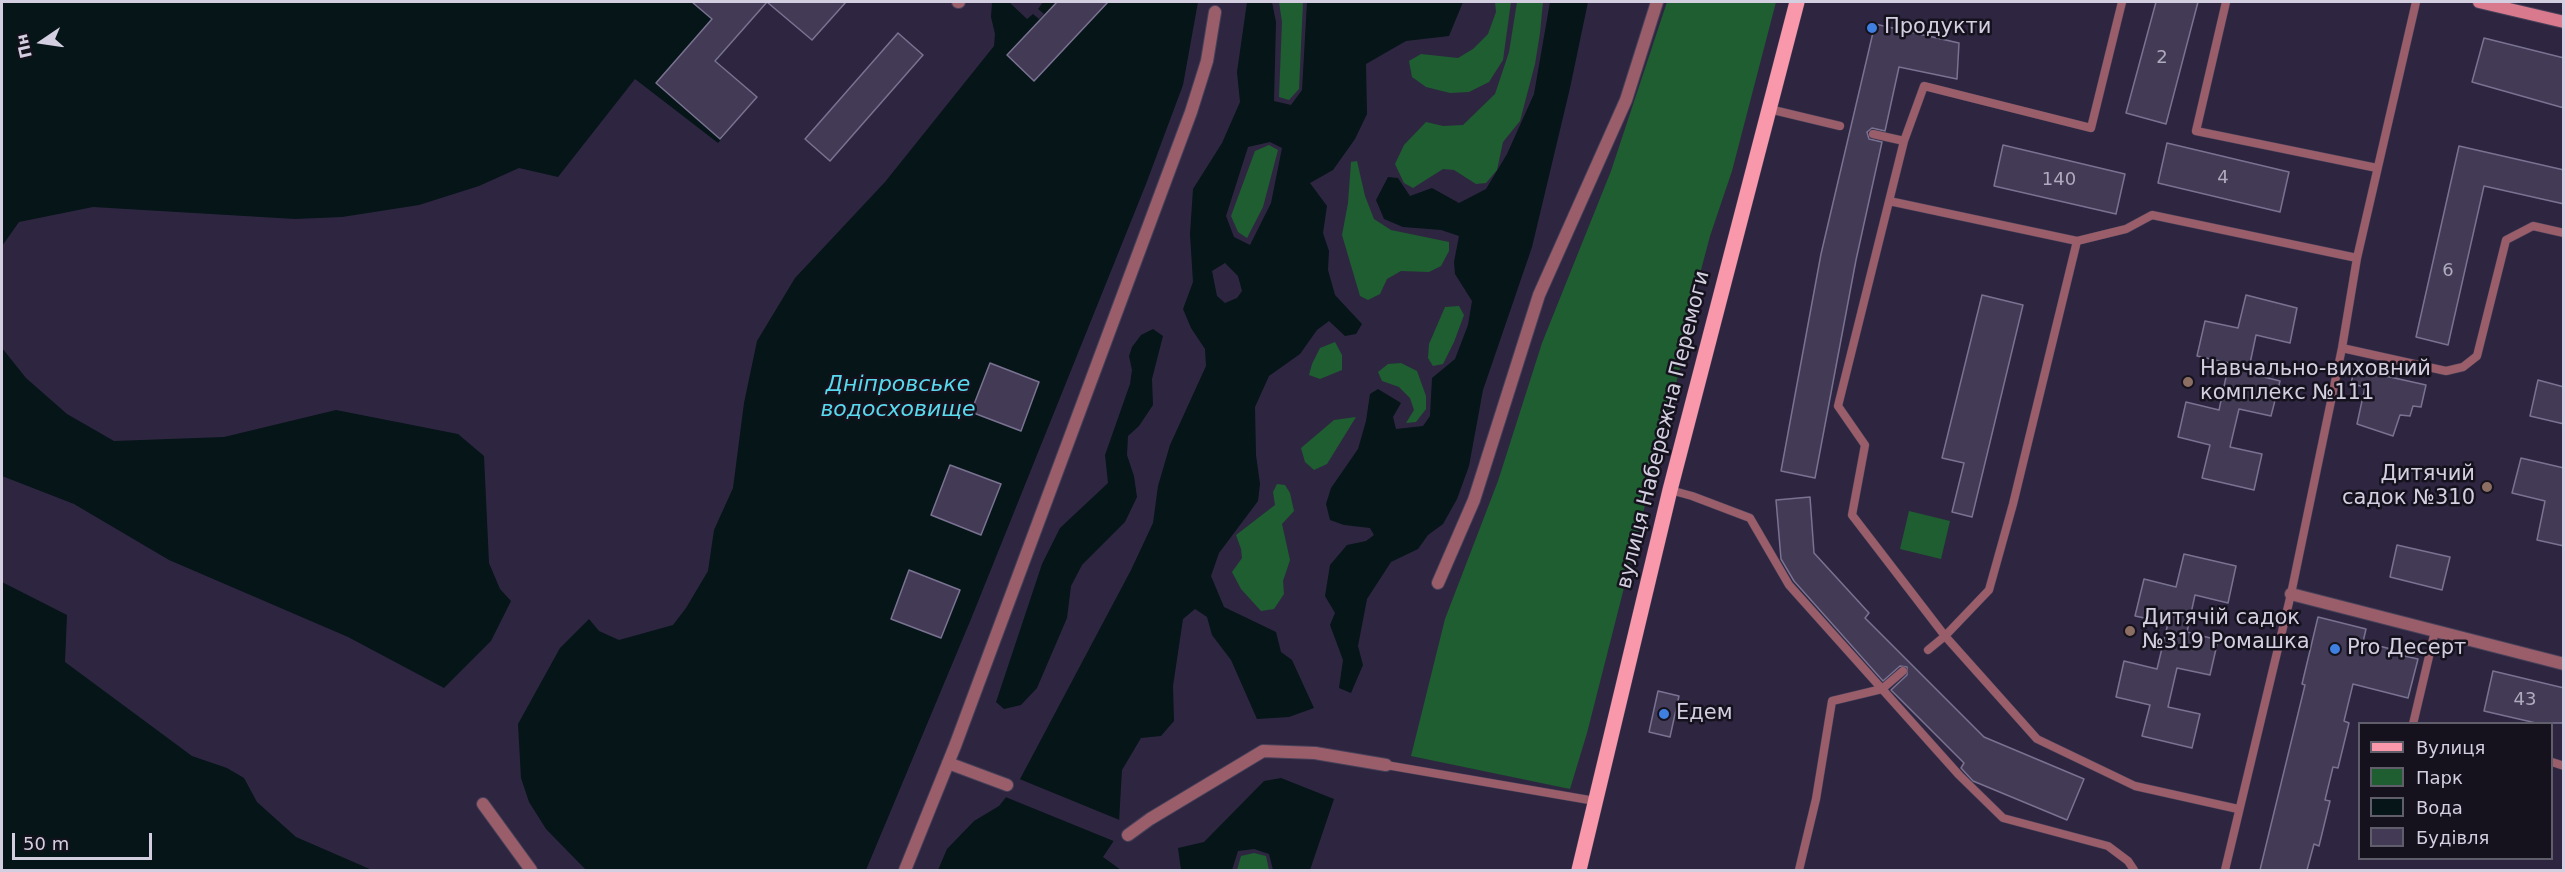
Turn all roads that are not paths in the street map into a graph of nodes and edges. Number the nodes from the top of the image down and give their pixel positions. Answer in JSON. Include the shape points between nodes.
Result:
{"nodes":[{"id":1,"x":1657,"y":2,"type":"edge"},
{"id":2,"x":1797,"y":2,"type":"edge"},
{"id":3,"x":2122,"y":2,"type":"edge"},
{"id":4,"x":2226,"y":2,"type":"edge"},
{"id":5,"x":2416,"y":2,"type":"edge"},
{"id":6,"x":2479,"y":2,"type":"edge"},
{"id":7,"x":2501,"y":4,"type":"edge"},
{"id":8,"x":1215,"y":12,"type":"dead end"},
{"id":9,"x":2564,"y":22,"type":"edge"},
{"id":10,"x":1768,"y":109,"type":"junction"},
{"id":11,"x":1840,"y":126,"type":"dead end"},
{"id":12,"x":1873,"y":134,"type":"dead end"},
{"id":13,"x":1904,"y":141,"type":"junction"},
{"id":14,"x":2377,"y":168,"type":"junction"},
{"id":15,"x":1889,"y":201,"type":"junction"},
{"id":16,"x":2564,"y":233,"type":"edge"},
{"id":17,"x":2077,"y":241,"type":"junction"},
{"id":18,"x":2357,"y":258,"type":"junction"},
{"id":19,"x":2342,"y":348,"type":"junction"},
{"id":20,"x":1670,"y":490,"type":"junction"},
{"id":21,"x":1438,"y":583,"type":"dead end"},
{"id":22,"x":2291,"y":594,"type":"junction"},
{"id":23,"x":2435,"y":631,"type":"junction"},
{"id":24,"x":1945,"y":636,"type":"junction"},
{"id":25,"x":1928,"y":650,"type":"dead end"},
{"id":26,"x":2564,"y":664,"type":"edge"},
{"id":27,"x":1903,"y":671,"type":"dead end"},
{"id":28,"x":1882,"y":689,"type":"junction"},
{"id":29,"x":2413,"y":722,"type":"edge"},
{"id":30,"x":948,"y":763,"type":"junction"},
{"id":31,"x":1386,"y":765,"type":"joint"},
{"id":32,"x":1007,"y":785,"type":"dead end"},
{"id":33,"x":1595,"y":801,"type":"junction"},
{"id":34,"x":483,"y":804,"type":"dead end"},
{"id":35,"x":2238,"y":809,"type":"junction"},
{"id":36,"x":1128,"y":835,"type":"dead end"},
{"id":37,"x":531,"y":870,"type":"edge"},
{"id":38,"x":905,"y":870,"type":"edge"},
{"id":39,"x":1579,"y":870,"type":"edge"},
{"id":40,"x":1799,"y":870,"type":"edge"},
{"id":41,"x":2134,"y":870,"type":"edge"},
{"id":42,"x":2225,"y":870,"type":"edge"}],
"edges":[{"from":1,"to":21,"type":"street","via":[[1626,100],[1539,295],[1474,500]]},
{"from":2,"to":10,"type":"main road","name":"вулиця Набережна Перемоги"},
{"from":3,"to":13,"type":"lane","via":[[2091,128],[1924,86]]},
{"from":4,"to":14,"type":"lane","via":[[2196,131]]},
{"from":5,"to":14,"type":"lane"},
{"from":6,"to":7,"type":"main road"},
{"from":7,"to":9,"type":"main road"},
{"from":8,"to":30,"type":"street","via":[[1207,61],[1191,112]]},
{"from":10,"to":11,"type":"lane"},
{"from":10,"to":20,"type":"main road","name":"вулиця Набережна Перемоги"},
{"from":12,"to":13,"type":"lane"},
{"from":13,"to":15,"type":"lane"},
{"from":14,"to":18,"type":"lane"},
{"from":15,"to":17,"type":"lane"},
{"from":15,"to":24,"type":"lane","via":[[1838,406],[1865,445],[1852,515]]},
{"from":16,"to":19,"type":"lane","via":[[2533,226],[2506,240],[2477,356],[2463,367],[2446,371]]},
{"from":17,"to":18,"type":"lane","via":[[2126,229],[2152,215]]},
{"from":17,"to":24,"type":"lane","via":[[1989,590]]},
{"from":18,"to":19,"type":"lane"},
{"from":19,"to":22,"type":"lane"},
{"from":20,"to":28,"type":"lane","via":[[1750,518],[1789,585]]},
{"from":20,"to":33,"type":"main road","name":"вулиця Набережна Перемоги"},
{"from":22,"to":23,"type":"street"},
{"from":22,"to":35,"type":"lane"},
{"from":23,"to":26,"type":"street"},
{"from":23,"to":29,"type":"lane"},
{"from":24,"to":25,"type":"lane"},
{"from":24,"to":35,"type":"lane","via":[[2037,740],[2135,786]]},
{"from":27,"to":28,"type":"lane"},
{"from":28,"to":40,"type":"lane","via":[[1832,701],[1816,799]]},
{"from":28,"to":41,"type":"lane","via":[[2003,818],[2108,846]]},
{"from":30,"to":32,"type":"street"},
{"from":30,"to":38,"type":"street"},
{"from":31,"to":33,"type":"lane"},
{"from":31,"to":36,"type":"street","via":[[1316,753],[1263,751]]},
{"from":33,"to":39,"type":"main road","name":"вулиця Набережна Перемоги"},
{"from":34,"to":37,"type":"street"},
{"from":35,"to":42,"type":"lane"}]}
